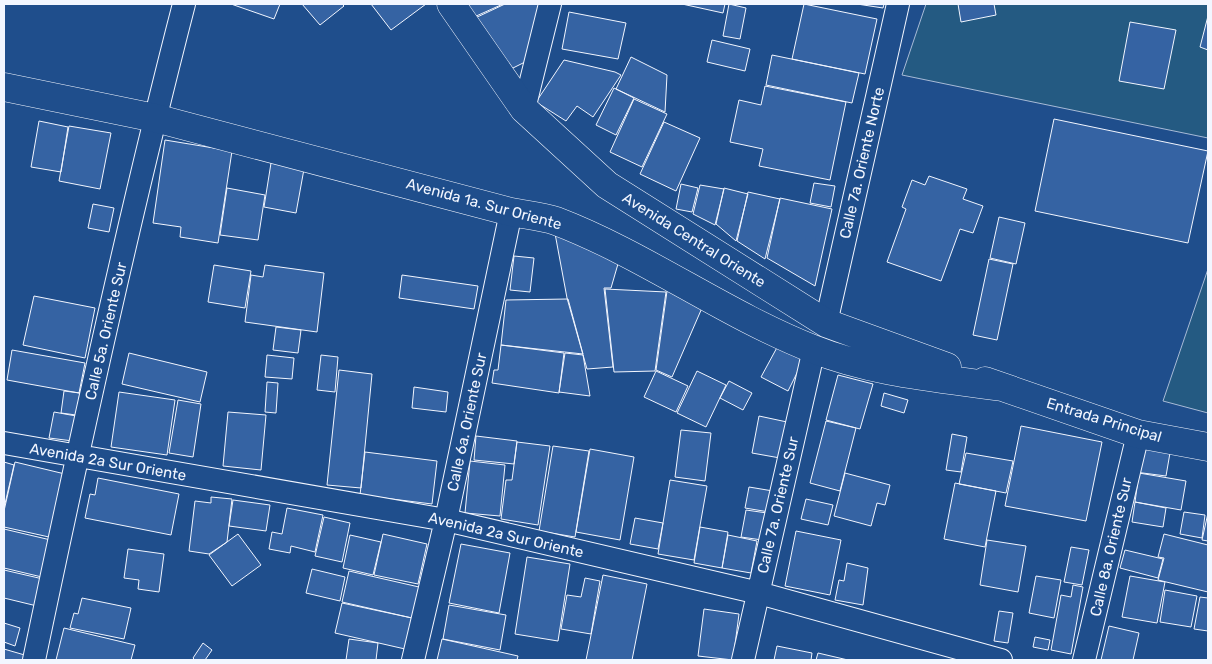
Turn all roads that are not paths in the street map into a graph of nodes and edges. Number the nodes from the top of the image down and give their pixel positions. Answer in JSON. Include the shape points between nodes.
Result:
{"nodes":[{"id":1,"x":184,"y":4,"type":"edge"},
{"id":2,"x":451,"y":4,"type":"edge"},
{"id":3,"x":550,"y":4,"type":"edge"},
{"id":4,"x":898,"y":4,"type":"edge"},
{"id":5,"x":4,"y":87,"type":"edge"},
{"id":6,"x":524,"y":109,"type":"junction"},
{"id":7,"x":155,"y":118,"type":"junction"},
{"id":8,"x":512,"y":212,"type":"junction"},
{"id":9,"x":826,"y":323,"type":"junction"},
{"id":10,"x":814,"y":349,"type":"junction"},
{"id":11,"x":1002,"y":387,"type":"junction"},
{"id":12,"x":1138,"y":434,"type":"junction"},
{"id":13,"x":4,"y":443,"type":"edge"},
{"id":14,"x":1208,"y":447,"type":"edge"},
{"id":15,"x":77,"y":457,"type":"junction"},
{"id":16,"x":446,"y":520,"type":"junction"},
{"id":17,"x":758,"y":593,"type":"junction"},
{"id":18,"x":34,"y":660,"type":"edge"},
{"id":19,"x":413,"y":660,"type":"edge"},
{"id":20,"x":743,"y":660,"type":"edge"},
{"id":21,"x":1001,"y":660,"type":"edge"},
{"id":22,"x":1084,"y":660,"type":"edge"}],
"edges":[{"from":1,"to":7,"type":"street","name":"Calle 5a. Oriente Sur"},
{"from":2,"to":6,"type":"street","name":"Avenida Central Oriente"},
{"from":3,"to":6,"type":"street"},
{"from":4,"to":9,"type":"street","name":"Calle 7a. Oriente Norte"},
{"from":5,"to":7,"type":"street","name":"Avenida 1a. Sur Oriente"},
{"from":6,"to":9,"type":"street","name":"Avenida Central Oriente","via":[[607,185]]},
{"from":7,"to":8,"type":"street","name":"Avenida 1a. Sur Oriente"},
{"from":7,"to":15,"type":"street","name":"Calle 5a. Oriente Sur"},
{"from":8,"to":10,"type":"street","name":"Avenida 1a. Sur Oriente","via":[[554,220],[613,246],[696,292]]},
{"from":8,"to":16,"type":"street","name":"Calle 6a. Oriente Sur"},
{"from":9,"to":11,"type":"street","name":"Avenida Central Oriente"},
{"from":10,"to":11,"type":"street","name":"Avenida 1a. Sur Oriente","via":[[880,369]]},
{"from":10,"to":17,"type":"street","name":"Calle 7a. Oriente Sur"},
{"from":11,"to":12,"type":"street","name":"Entrada Principal"},
{"from":12,"to":14,"type":"street","name":"Entrada Principal"},
{"from":12,"to":22,"type":"street","name":"Calle 8a. Oriente Sur"},
{"from":13,"to":15,"type":"street","name":"Avenida 2a Sur Oriente"},
{"from":15,"to":16,"type":"street","name":"Avenida 2a Sur Oriente"},
{"from":15,"to":18,"type":"street","name":"Calle 5a. Oriente Sur"},
{"from":16,"to":17,"type":"street","name":"Avenida 2a Sur Oriente"},
{"from":16,"to":19,"type":"street","name":"Calle 6a. Oriente Sur"},
{"from":17,"to":20,"type":"street","name":"Calle 7a. Oriente Sur"},
{"from":17,"to":21,"type":"street","name":"Avenida 2a Sur Oriente"}]}
